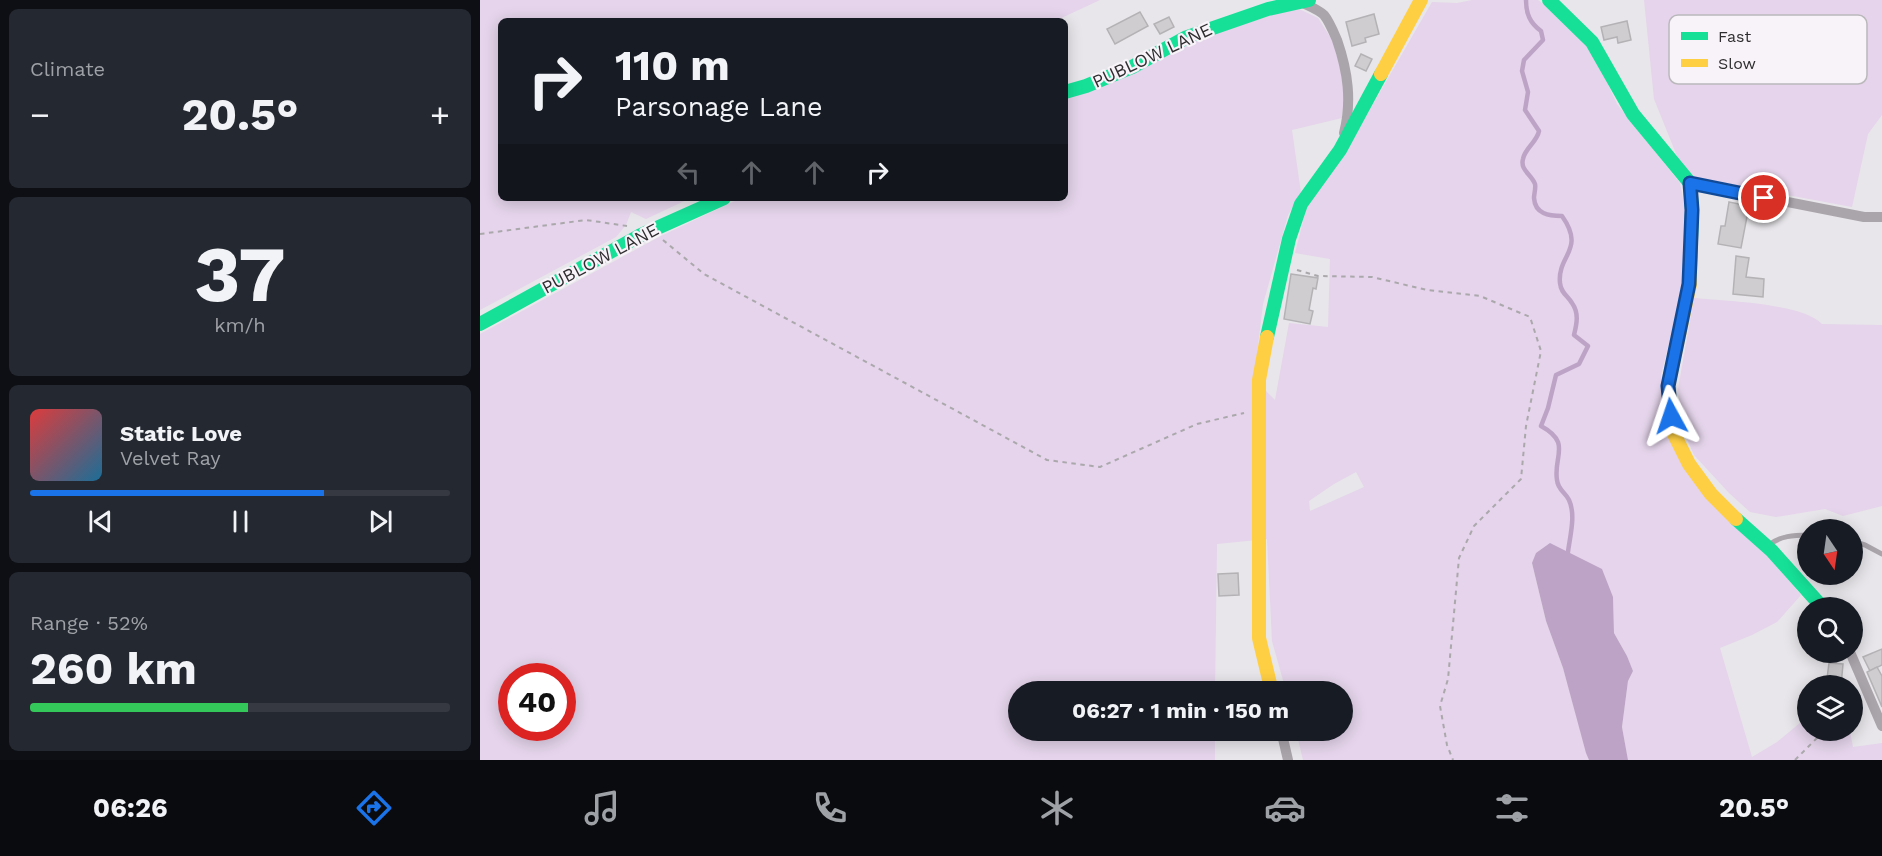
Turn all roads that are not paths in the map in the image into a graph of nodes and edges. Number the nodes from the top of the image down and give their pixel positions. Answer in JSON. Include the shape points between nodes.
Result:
{"nodes":[{"id":1,"x":1301,"y":0,"type":"edge"},
{"id":2,"x":1422,"y":0,"type":"edge"},
{"id":3,"x":1549,"y":0,"type":"edge"},
{"id":4,"x":1068,"y":91,"type":"edge"},
{"id":5,"x":1340,"y":150,"type":"junction"},
{"id":6,"x":1690,"y":183,"type":"junction"},
{"id":7,"x":717,"y":201,"type":"edge"},
{"id":8,"x":1882,"y":217,"type":"edge"},
{"id":9,"x":480,"y":324,"type":"edge"},
{"id":10,"x":1797,"y":537,"type":"edge"},
{"id":11,"x":1863,"y":544,"type":"edge"},
{"id":12,"x":1767,"y":546,"type":"junction"},
{"id":13,"x":1882,"y":554,"type":"edge"},
{"id":14,"x":1813,"y":597,"type":"edge"},
{"id":15,"x":1855,"y":663,"type":"edge"},
{"id":16,"x":1269,"y":681,"type":"edge"},
{"id":17,"x":1882,"y":726,"type":"edge"},
{"id":18,"x":1284,"y":741,"type":"edge"},
{"id":19,"x":1288,"y":760,"type":"edge"}],
"edges":[{"from":1,"to":4,"type":"street","name":"PUBLOW LANE","via":[[1187,36],[1132,67]]},
{"from":1,"to":5,"type":"street","via":[[1323,14],[1344,60],[1349,88],[1348,118]]},
{"from":2,"to":5,"type":"street"},
{"from":3,"to":6,"type":"street","via":[[1592,42],[1633,114]]},
{"from":5,"to":16,"type":"street","via":[[1301,204],[1272,308],[1259,380],[1259,638]]},
{"from":6,"to":8,"type":"street","via":[[1864,217]]},
{"from":6,"to":12,"type":"street","via":[[1689,284],[1668,386],[1674,434],[1689,464],[1712,494]]},
{"from":7,"to":9,"type":"street","name":"PUBLOW LANE","via":[[639,236]]},
{"from":10,"to":12,"type":"lane","via":[[1776,540]]},
{"from":11,"to":13,"type":"lane"},
{"from":12,"to":14,"type":"street"},
{"from":15,"to":17,"type":"street"},
{"from":18,"to":19,"type":"street"}]}
